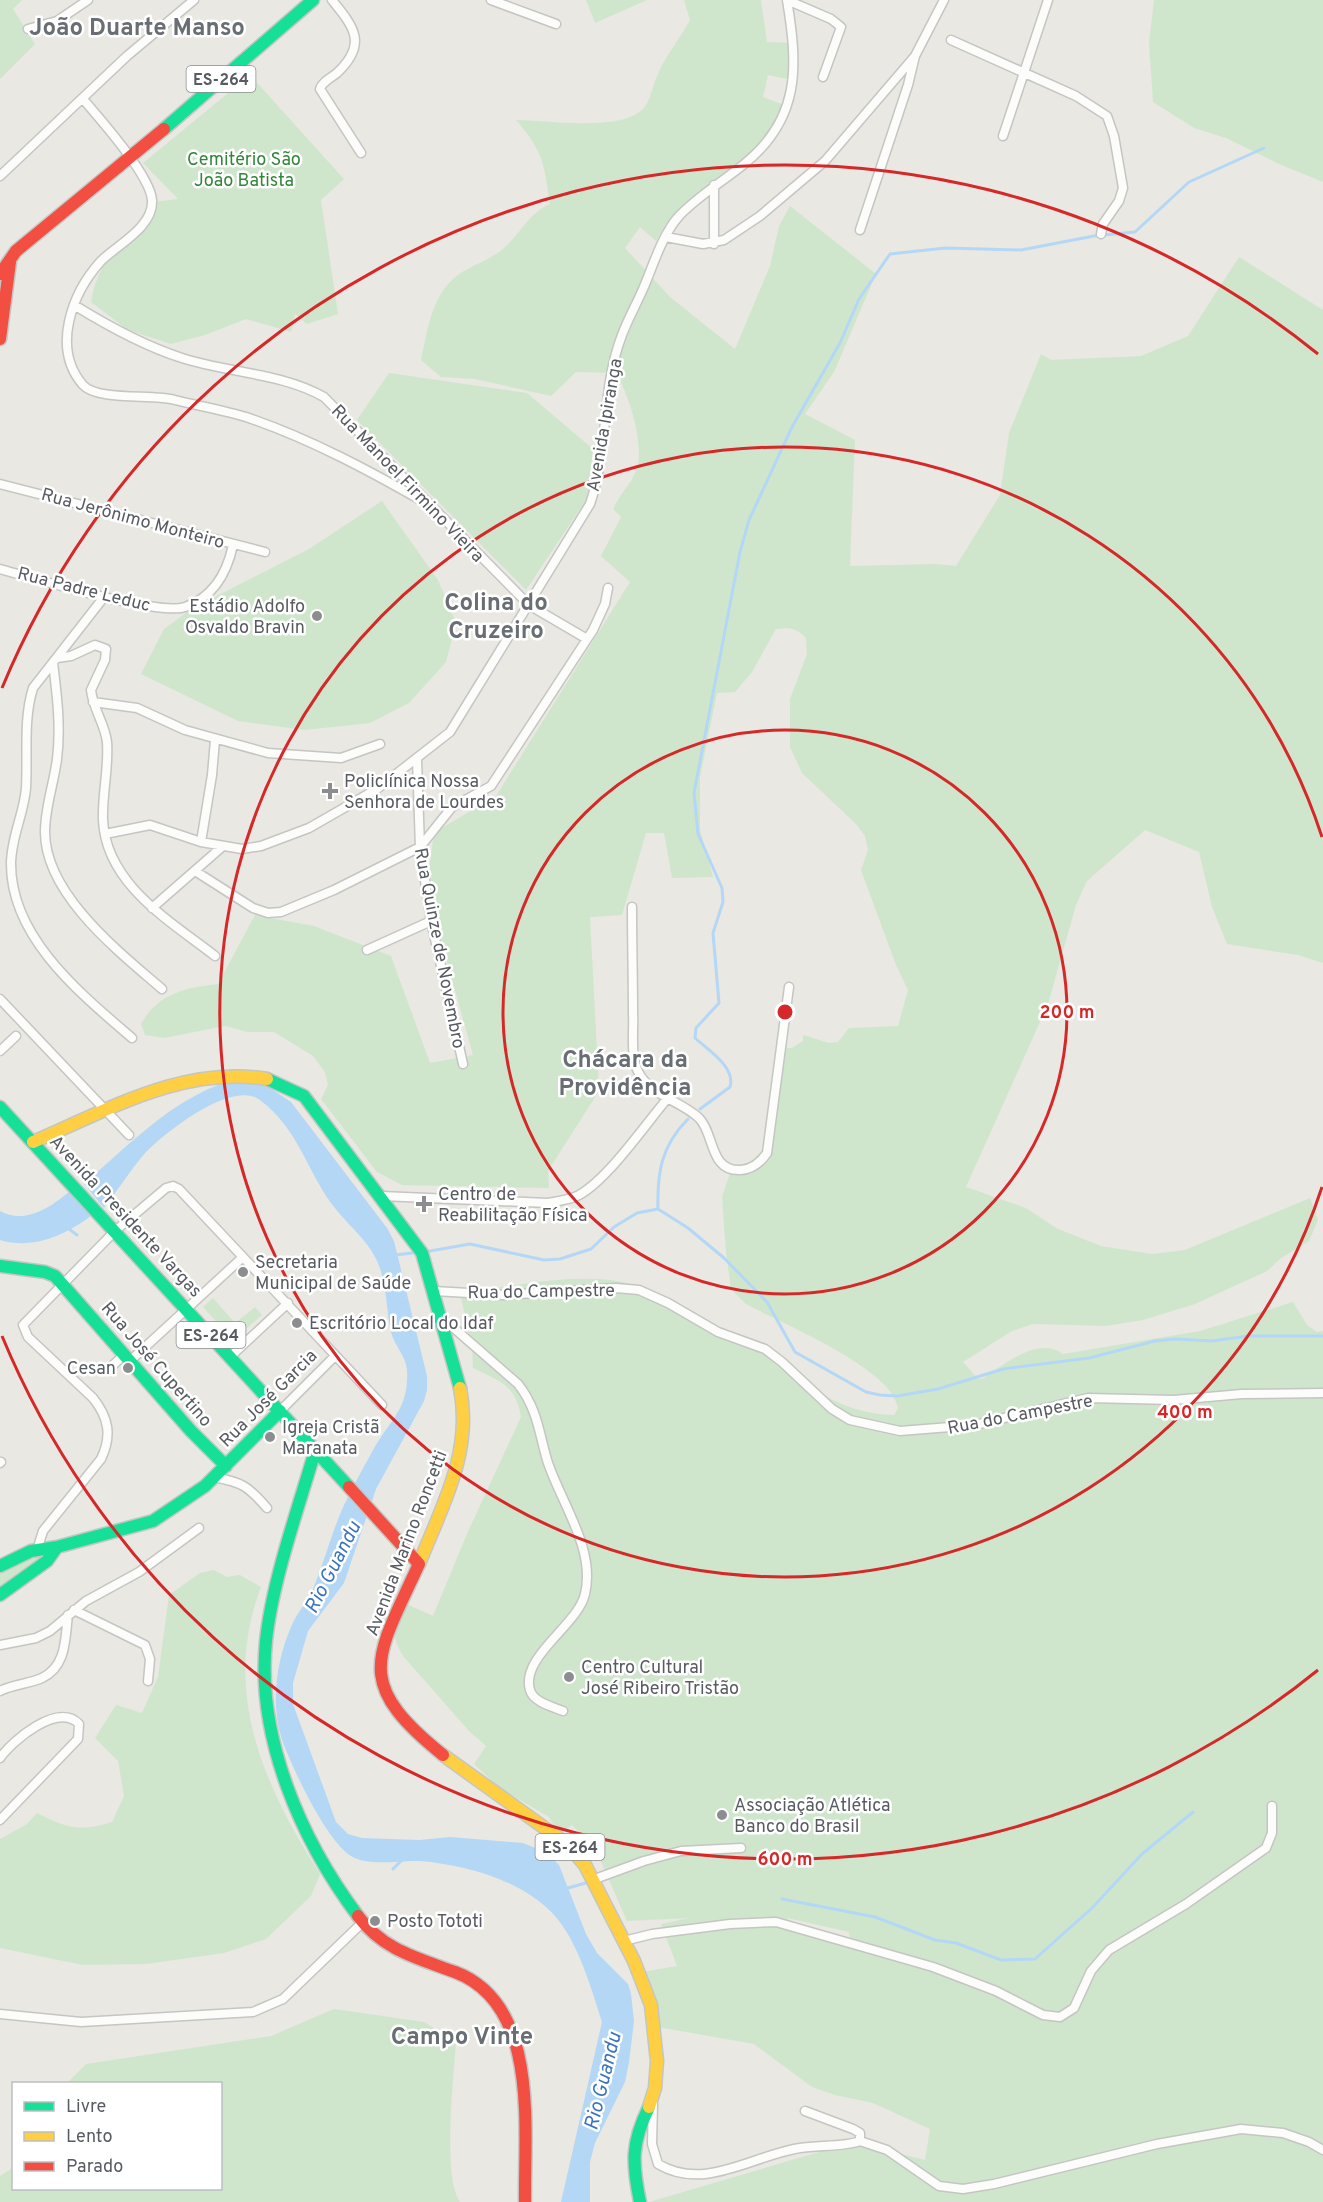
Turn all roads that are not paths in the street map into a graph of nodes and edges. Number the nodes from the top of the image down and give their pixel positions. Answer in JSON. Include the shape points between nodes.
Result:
{"nodes":[{"id":1,"x":88,"y":0,"type":"edge"},
{"id":2,"x":194,"y":0,"type":"edge"},
{"id":3,"x":313,"y":0,"type":"edge"},
{"id":4,"x":332,"y":0,"type":"edge"},
{"id":5,"x":491,"y":0,"type":"edge"},
{"id":6,"x":787,"y":0,"type":"edge"},
{"id":7,"x":944,"y":0,"type":"edge"},
{"id":8,"x":1048,"y":0,"type":"edge"},
{"id":9,"x":556,"y":24,"type":"dead end"},
{"id":10,"x":28,"y":28,"type":"dead end"},
{"id":11,"x":951,"y":40,"type":"dead end"},
{"id":12,"x":915,"y":56,"type":"junction"},
{"id":13,"x":1024,"y":74,"type":"junction"},
{"id":14,"x":823,"y":77,"type":"dead end"},
{"id":15,"x":83,"y":99,"type":"junction"},
{"id":16,"x":1003,"y":136,"type":"dead end"},
{"id":17,"x":361,"y":153,"type":"dead end"},
{"id":18,"x":130,"y":158,"type":"junction"},
{"id":19,"x":0,"y":176,"type":"edge"},
{"id":20,"x":714,"y":185,"type":"junction"},
{"id":21,"x":860,"y":230,"type":"dead end"},
{"id":22,"x":1101,"y":234,"type":"dead end"},
{"id":23,"x":666,"y":237,"type":"junction"},
{"id":24,"x":714,"y":244,"type":"junction"},
{"id":25,"x":10,"y":257,"type":"junction"},
{"id":26,"x":0,"y":274,"type":"edge"},
{"id":27,"x":74,"y":305,"type":"junction"},
{"id":28,"x":0,"y":339,"type":"edge"},
{"id":29,"x":0,"y":484,"type":"edge"},
{"id":30,"x":431,"y":506,"type":"junction"},
{"id":31,"x":233,"y":545,"type":"junction"},
{"id":32,"x":265,"y":552,"type":"dead end"},
{"id":33,"x":0,"y":569,"type":"edge"},
{"id":34,"x":608,"y":588,"type":"dead end"},
{"id":35,"x":104,"y":597,"type":"junction"},
{"id":36,"x":529,"y":605,"type":"junction"},
{"id":37,"x":587,"y":639,"type":"junction"},
{"id":38,"x":55,"y":661,"type":"junction"},
{"id":39,"x":93,"y":702,"type":"junction"},
{"id":40,"x":214,"y":740,"type":"junction"},
{"id":41,"x":380,"y":744,"type":"dead end"},
{"id":42,"x":417,"y":760,"type":"junction"},
{"id":43,"x":105,"y":834,"type":"junction"},
{"id":44,"x":201,"y":842,"type":"junction"},
{"id":45,"x":223,"y":846,"type":"junction"},
{"id":46,"x":420,"y":847,"type":"junction"},
{"id":47,"x":195,"y":871,"type":"junction"},
{"id":48,"x":152,"y":908,"type":"junction"},
{"id":49,"x":632,"y":908,"type":"dead end"},
{"id":50,"x":431,"y":921,"type":"junction"},
{"id":51,"x":367,"y":950,"type":"dead end"},
{"id":52,"x":215,"y":956,"type":"dead end"},
{"id":53,"x":789,"y":987,"type":"dead end"},
{"id":54,"x":162,"y":989,"type":"dead end"},
{"id":55,"x":0,"y":999,"type":"edge"},
{"id":56,"x":16,"y":1036,"type":"dead end"},
{"id":57,"x":132,"y":1038,"type":"dead end"},
{"id":58,"x":0,"y":1051,"type":"edge"},
{"id":59,"x":463,"y":1064,"type":"dead end"},
{"id":60,"x":667,"y":1099,"type":"junction"},
{"id":61,"x":0,"y":1107,"type":"edge"},
{"id":62,"x":106,"y":1110,"type":"junction"},
{"id":63,"x":129,"y":1135,"type":"dead end"},
{"id":64,"x":33,"y":1142,"type":"junction"},
{"id":65,"x":381,"y":1196,"type":"junction"},
{"id":66,"x":115,"y":1231,"type":"junction"},
{"id":67,"x":243,"y":1257,"type":"junction"},
{"id":68,"x":0,"y":1266,"type":"edge"},
{"id":69,"x":63,"y":1283,"type":"junction"},
{"id":70,"x":434,"y":1291,"type":"junction"},
{"id":71,"x":288,"y":1304,"type":"junction"},
{"id":72,"x":187,"y":1308,"type":"junction"},
{"id":73,"x":439,"y":1316,"type":"junction"},
{"id":74,"x":231,"y":1356,"type":"junction"},
{"id":75,"x":336,"y":1356,"type":"junction"},
{"id":76,"x":128,"y":1357,"type":"junction"},
{"id":77,"x":112,"y":1366,"type":"dead end"},
{"id":78,"x":1323,"y":1393,"type":"edge"},
{"id":79,"x":382,"y":1405,"type":"dead end"},
{"id":80,"x":280,"y":1411,"type":"junction"},
{"id":81,"x":315,"y":1451,"type":"junction"},
{"id":82,"x":226,"y":1466,"type":"junction"},
{"id":83,"x":213,"y":1477,"type":"junction"},
{"id":84,"x":267,"y":1508,"type":"dead end"},
{"id":85,"x":199,"y":1528,"type":"dead end"},
{"id":86,"x":57,"y":1547,"type":"junction"},
{"id":87,"x":37,"y":1550,"type":"junction"},
{"id":88,"x":420,"y":1564,"type":"junction"},
{"id":89,"x":0,"y":1566,"type":"edge"},
{"id":90,"x":0,"y":1595,"type":"edge"},
{"id":91,"x":71,"y":1612,"type":"junction"},
{"id":92,"x":0,"y":1645,"type":"edge"},
{"id":93,"x":148,"y":1681,"type":"dead end"},
{"id":94,"x":0,"y":1690,"type":"edge"},
{"id":95,"x":563,"y":1711,"type":"dead end"},
{"id":96,"x":0,"y":1758,"type":"edge"},
{"id":97,"x":1272,"y":1806,"type":"dead end"},
{"id":98,"x":0,"y":1820,"type":"edge"},
{"id":99,"x":741,"y":1848,"type":"dead end"},
{"id":100,"x":592,"y":1880,"type":"junction"},
{"id":101,"x":363,"y":1922,"type":"junction"},
{"id":102,"x":624,"y":1941,"type":"junction"},
{"id":103,"x":0,"y":2014,"type":"edge"},
{"id":104,"x":653,"y":2098,"type":"junction"},
{"id":105,"x":805,"y":2111,"type":"dead end"},
{"id":106,"x":860,"y":2141,"type":"junction"},
{"id":107,"x":1323,"y":2150,"type":"edge"},
{"id":108,"x":525,"y":2202,"type":"edge"},
{"id":109,"x":640,"y":2202,"type":"edge"}],
"edges":[{"from":1,"to":10,"type":"street","via":[[53,23]]},
{"from":2,"to":15,"type":"street","via":[[152,33]]},
{"from":3,"to":18,"type":"main road","number":"ES-264"},
{"from":4,"to":17,"type":"street","via":[[352,25],[356,39],[348,59],[320,89]]},
{"from":5,"to":9,"type":"street"},
{"from":6,"to":14,"type":"street","via":[[842,27]]},
{"from":6,"to":20,"type":"street","name":"Avenida Ipiranga","via":[[795,68],[784,114],[758,153]]},
{"from":7,"to":12,"type":"street"},
{"from":8,"to":13,"type":"street"},
{"from":11,"to":13,"type":"street"},
{"from":12,"to":21,"type":"street"},
{"from":12,"to":24,"type":"street","via":[[825,161],[746,226]]},
{"from":13,"to":16,"type":"street"},
{"from":13,"to":22,"type":"street","via":[[1077,96],[1109,119],[1123,188]]},
{"from":15,"to":18,"type":"street"},
{"from":15,"to":19,"type":"street"},
{"from":18,"to":25,"type":"main road","number":"ES-264"},
{"from":18,"to":27,"type":"street","via":[[150,193],[150,212],[135,232],[100,262]]},
{"from":20,"to":23,"type":"street","name":"Avenida Ipiranga","via":[[680,216]]},
{"from":20,"to":24,"type":"street"},
{"from":23,"to":24,"type":"street"},
{"from":23,"to":36,"type":"street","name":"Avenida Ipiranga","via":[[613,361],[598,478],[590,504]]},
{"from":25,"to":26,"type":"main road","number":"ES-264"},
{"from":25,"to":28,"type":"main road"},
{"from":27,"to":30,"type":"street","name":"Rua Manoel Firmino Vieira","via":[[104,324],[181,358],[285,382],[324,397]]},
{"from":27,"to":30,"type":"street","via":[[67,344],[75,373],[87,389],[107,394],[152,395],[245,417],[326,450]]},
{"from":29,"to":31,"type":"street","name":"Rua Jerônimo Monteiro"},
{"from":30,"to":36,"type":"street","name":"Rua Manoel Firmino Vieira"},
{"from":31,"to":32,"type":"street","name":"Rua Jerônimo Monteiro"},
{"from":31,"to":35,"type":"street","name":"Rua Padre Leduc","via":[[226,570],[211,591],[185,607],[168,609]]},
{"from":33,"to":35,"type":"street","name":"Rua Padre Leduc"},
{"from":34,"to":37,"type":"street","via":[[605,604]]},
{"from":35,"to":38,"type":"street"},
{"from":36,"to":37,"type":"street","name":"Rua Manoel Firmino Vieira"},
{"from":36,"to":42,"type":"street","name":"Avenida Ipiranga","via":[[450,732]]},
{"from":37,"to":46,"type":"street","via":[[491,786],[452,807]]},
{"from":38,"to":39,"type":"street","via":[[95,645],[104,647],[105,660],[93,682]]},
{"from":38,"to":54,"type":"street","via":[[58,742],[46,820],[48,850],[57,874],[84,918]]},
{"from":38,"to":57,"type":"street","via":[[33,688],[29,705],[26,790],[13,842],[12,883],[24,916],[52,963]]},
{"from":39,"to":40,"type":"street","via":[[137,708]]},
{"from":39,"to":43,"type":"street","via":[[107,746]]},
{"from":40,"to":41,"type":"street","via":[[268,753],[333,759]]},
{"from":40,"to":44,"type":"street"},
{"from":42,"to":45,"type":"street","name":"Avenida Ipiranga","via":[[377,789],[309,828],[261,846]]},
{"from":42,"to":46,"type":"street","name":"Rua Quinze de Novembro"},
{"from":43,"to":44,"type":"street","name":"Avenida Ipiranga","via":[[150,825]]},
{"from":43,"to":48,"type":"street","via":[[115,863]]},
{"from":44,"to":45,"type":"street","name":"Avenida Ipiranga"},
{"from":45,"to":47,"type":"street"},
{"from":46,"to":47,"type":"street","via":[[280,912],[252,908]]},
{"from":46,"to":50,"type":"street","name":"Rua Quinze de Novembro"},
{"from":47,"to":48,"type":"street"},
{"from":48,"to":52,"type":"street"},
{"from":49,"to":60,"type":"street","via":[[634,1061],[642,1079]]},
{"from":50,"to":51,"type":"street"},
{"from":50,"to":59,"type":"street","name":"Rua Quinze de Novembro"},
{"from":53,"to":60,"type":"street","via":[[767,1153],[762,1160],[739,1170],[721,1164],[700,1120]]},
{"from":55,"to":62,"type":"street"},
{"from":56,"to":58,"type":"street"},
{"from":60,"to":65,"type":"street","via":[[606,1172],[569,1199],[548,1203]]},
{"from":61,"to":64,"type":"main road","name":"Avenida Presidente Vargas","number":"ES-264"},
{"from":62,"to":63,"type":"street"},
{"from":62,"to":64,"type":"main road","name":"Avenida Marino Roncetti"},
{"from":62,"to":65,"type":"main road","name":"Avenida Marino Roncetti","via":[[197,1078],[241,1075],[280,1081],[304,1096]]},
{"from":64,"to":66,"type":"main road","name":"Avenida Presidente Vargas","number":"ES-264"},
{"from":65,"to":70,"type":"main road","name":"Avenida Marino Roncetti","via":[[422,1253]]},
{"from":66,"to":67,"type":"street","via":[[173,1186]]},
{"from":66,"to":69,"type":"street"},
{"from":66,"to":72,"type":"main road","name":"Avenida Presidente Vargas","number":"ES-264"},
{"from":67,"to":71,"type":"street"},
{"from":67,"to":72,"type":"street"},
{"from":68,"to":69,"type":"main road","via":[[45,1272]]},
{"from":69,"to":76,"type":"main road","name":"Rua José Cupertino"},
{"from":69,"to":87,"type":"street","via":[[24,1324],[23,1330],[93,1398],[109,1429],[101,1459],[49,1522]]},
{"from":70,"to":73,"type":"main road","name":"Avenida Marino Roncetti"},
{"from":70,"to":78,"type":"street","name":"Rua do Campestre","via":[[503,1295],[639,1290],[718,1332],[765,1349],[832,1409],[850,1420],[900,1431],[975,1425],[1088,1398],[1174,1400]]},
{"from":71,"to":74,"type":"street"},
{"from":71,"to":75,"type":"street"},
{"from":72,"to":74,"type":"main road","name":"Avenida Presidente Vargas","number":"ES-264"},
{"from":72,"to":76,"type":"street"},
{"from":73,"to":88,"type":"main road","name":"Avenida Marino Roncetti","via":[[463,1404],[463,1444]]},
{"from":73,"to":95,"type":"street","via":[[527,1396],[580,1542],[586,1569],[583,1601],[536,1659],[530,1678],[530,1690],[536,1699]]},
{"from":74,"to":80,"type":"main road","name":"Avenida Presidente Vargas","number":"ES-264"},
{"from":75,"to":79,"type":"street"},
{"from":75,"to":80,"type":"street","name":"Rua José Garcia"},
{"from":76,"to":77,"type":"street"},
{"from":76,"to":82,"type":"main road","name":"Rua José Cupertino"},
{"from":80,"to":81,"type":"main road","name":"Avenida Presidente Vargas","number":"ES-264"},
{"from":80,"to":82,"type":"main road","name":"Rua José Garcia"},
{"from":81,"to":88,"type":"main road","name":"Avenida Presidente Vargas","number":"ES-264"},
{"from":81,"to":101,"type":"main road","via":[[269,1621],[265,1683],[274,1746],[300,1817]]},
{"from":82,"to":83,"type":"main road","name":"Rua José Garcia"},
{"from":83,"to":84,"type":"street","via":[[241,1483]]},
{"from":83,"to":86,"type":"main road","name":"Rua José Garcia","via":[[178,1507],[153,1521]]},
{"from":85,"to":91,"type":"street","via":[[139,1572]]},
{"from":86,"to":87,"type":"main road","name":"Rua José Garcia"},
{"from":86,"to":90,"type":"main road","via":[[47,1562]]},
{"from":87,"to":89,"type":"main road","name":"Rua José Garcia"},
{"from":88,"to":100,"type":"main road","name":"Avenida Marino Roncetti","number":"ES-264","via":[[389,1631],[381,1661],[384,1692],[398,1713],[439,1750],[576,1853]]},
{"from":91,"to":92,"type":"street","via":[[36,1638]]},
{"from":91,"to":93,"type":"street","via":[[145,1645],[150,1659]]},
{"from":91,"to":94,"type":"street","via":[[63,1654],[52,1671],[42,1678]]},
{"from":96,"to":98,"type":"street","via":[[12,1743],[40,1724],[63,1718],[79,1724],[78,1739]]},
{"from":97,"to":102,"type":"street","via":[[1272,1833],[1266,1848],[1186,1904],[1109,1950],[1091,1971],[1074,2008],[1060,2017],[1043,2015],[996,1991],[933,1967],[776,1922],[707,1927]]},
{"from":99,"to":100,"type":"street","via":[[681,1851]]},
{"from":100,"to":102,"type":"main road","name":"Avenida Marino Roncetti","number":"ES-264"},
{"from":101,"to":103,"type":"street","via":[[283,1999],[253,2012],[81,2022]]},
{"from":101,"to":108,"type":"main road","via":[[394,1949],[469,1978],[500,2003],[513,2031],[520,2073]]},
{"from":102,"to":104,"type":"main road","name":"Avenida Marino Roncetti","number":"ES-264","via":[[652,2007]]},
{"from":104,"to":106,"type":"street","via":[[653,2153],[658,2164],[672,2172],[712,2174],[797,2148]]},
{"from":104,"to":109,"type":"main road","name":"Avenida Marino Roncetti","number":"ES-264","via":[[634,2141]]},
{"from":105,"to":106,"type":"street","via":[[853,2128],[860,2133]]},
{"from":106,"to":107,"type":"street","via":[[887,2150],[939,2186],[963,2189],[1241,2128],[1283,2133]]}]}
